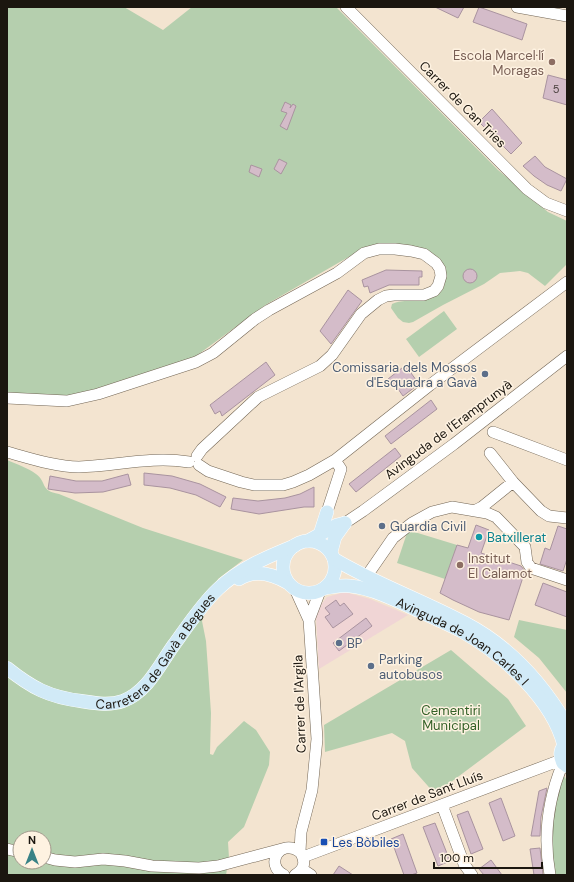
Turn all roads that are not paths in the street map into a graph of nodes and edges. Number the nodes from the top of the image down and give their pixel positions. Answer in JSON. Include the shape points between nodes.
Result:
{"nodes":[{"id":1,"x":346,"y":7,"type":"edge"},
{"id":2,"x":517,"y":7,"type":"edge"},
{"id":3,"x":567,"y":16,"type":"edge"},
{"id":4,"x":567,"y":211,"type":"edge"},
{"id":5,"x":567,"y":282,"type":"edge"},
{"id":6,"x":567,"y":356,"type":"edge"},
{"id":7,"x":7,"y":398,"type":"edge"},
{"id":8,"x":493,"y":432,"type":"dead end"},
{"id":9,"x":7,"y":452,"type":"edge"},
{"id":10,"x":490,"y":453,"type":"dead end"},
{"id":11,"x":335,"y":460,"type":"junction"},
{"id":12,"x":567,"y":460,"type":"edge"},
{"id":13,"x":195,"y":461,"type":"junction"},
{"id":14,"x":513,"y":482,"type":"junction"},
{"id":15,"x":476,"y":510,"type":"junction"},
{"id":16,"x":327,"y":512,"type":"junction"},
{"id":17,"x":567,"y":518,"type":"edge"},
{"id":18,"x":341,"y":524,"type":"junction"},
{"id":19,"x":320,"y":534,"type":"junction"},
{"id":20,"x":308,"y":541,"type":"junction"},
{"id":21,"x":294,"y":546,"type":"junction"},
{"id":22,"x":333,"y":556,"type":"junction"},
{"id":23,"x":366,"y":577,"type":"junction"},
{"id":24,"x":567,"y":580,"type":"edge"},
{"id":25,"x":292,"y":586,"type":"junction"},
{"id":26,"x":322,"y":590,"type":"junction"},
{"id":27,"x":309,"y":620,"type":"junction"},
{"id":28,"x":7,"y":668,"type":"edge"},
{"id":29,"x":7,"y":673,"type":"edge"},
{"id":30,"x":566,"y":720,"type":"edge"},
{"id":31,"x":565,"y":744,"type":"edge"},
{"id":32,"x":564,"y":763,"type":"edge"},
{"id":33,"x":442,"y":805,"type":"junction"},
{"id":34,"x":294,"y":851,"type":"junction"},
{"id":35,"x":262,"y":855,"type":"junction"},
{"id":36,"x":52,"y":859,"type":"edge"},
{"id":37,"x":276,"y":870,"type":"edge"},
{"id":38,"x":303,"y":873,"type":"edge"},
{"id":39,"x":472,"y":875,"type":"edge"},
{"id":40,"x":550,"y":875,"type":"edge"}],
"edges":[{"from":1,"to":4,"type":"street","name":"Carrer de Can Tries","via":[[527,189],[546,203]]},
{"from":2,"to":3,"type":"street"},
{"from":5,"to":11,"type":"street"},
{"from":6,"to":18,"type":"street","name":"Avinguda de l'Eramprunyà","via":[[454,444],[363,511]]},
{"from":7,"to":13,"type":"street","via":[[68,401],[98,394],[196,362],[213,353],[264,313],[342,270],[364,253],[379,250],[411,250],[424,254],[436,263],[441,276],[434,291],[386,296],[378,300],[361,314],[332,355],[320,366],[258,397],[202,449]]},
{"from":8,"to":12,"type":"street"},
{"from":9,"to":13,"type":"street","via":[[78,467],[141,460]]},
{"from":10,"to":14,"type":"street"},
{"from":11,"to":13,"type":"street","via":[[298,480],[274,486],[241,482],[208,471]]},
{"from":11,"to":16,"type":"street","via":[[341,469]]},
{"from":14,"to":15,"type":"street"},
{"from":14,"to":17,"type":"street","via":[[545,514]]},
{"from":15,"to":23,"type":"street","via":[[452,507],[432,512],[412,523],[393,538]]},
{"from":15,"to":24,"type":"street","via":[[496,517],[522,542],[531,568]]},
{"from":16,"to":18,"type":"main road","via":[[330,520]]},
{"from":16,"to":19,"type":"main road"},
{"from":18,"to":19,"type":"main road"},
{"from":18,"to":22,"type":"main road","via":[[335,536]]},
{"from":19,"to":20,"type":"main road"},
{"from":20,"to":21,"type":"main road"},
{"from":20,"to":22,"type":"main road","via":[[321,544]]},
{"from":21,"to":25,"type":"main road","via":[[284,561],[284,574]]},
{"from":21,"to":28,"type":"main road","name":"Carretera de Gavà a Begues","via":[[254,563],[218,588],[149,682],[129,698],[101,704],[53,696],[32,687]]},
{"from":22,"to":23,"type":"main road","name":"Avinguda de Joan Carles I"},
{"from":22,"to":26,"type":"main road","via":[[336,568],[334,575]]},
{"from":23,"to":30,"type":"main road","name":"Avinguda de Joan Carles I","via":[[466,623],[494,641],[536,679]]},
{"from":25,"to":26,"type":"main road","via":[[307,593]]},
{"from":25,"to":27,"type":"street","name":"Carrer de l'Argila"},
{"from":25,"to":29,"type":"main road","name":"Carretera de Gavà a Begues","via":[[280,578],[256,573],[248,574],[230,585],[202,616],[151,687],[139,698],[113,709],[70,705],[52,700],[22,686]]},
{"from":26,"to":27,"type":"street","name":"Carrer de l'Argila"},
{"from":26,"to":31,"type":"main road","name":"Avinguda de Joan Carles I","via":[[349,586],[372,592],[419,611],[476,639],[499,656],[529,685],[558,727]]},
{"from":27,"to":34,"type":"street","name":"Carrer de l'Argila","via":[[316,738],[312,790]]},
{"from":31,"to":32,"type":"main road","via":[[561,751]]},
{"from":32,"to":33,"type":"street","name":"Carrer de Sant Lluís"},
{"from":32,"to":40,"type":"street","via":[[548,819],[546,840]]},
{"from":33,"to":34,"type":"street","name":"Carrer de Sant Lluís"},
{"from":33,"to":39,"type":"street","via":[[464,864]]},
{"from":34,"to":35,"type":"street","name":"Carrer de Sant Lluís"},
{"from":34,"to":37,"type":"street","name":"Carrer de l'Argila","via":[[276,855]]},
{"from":34,"to":38,"type":"street","via":[[304,861]]},
{"from":35,"to":36,"type":"street","name":"Carrer de Sant Lluís","via":[[199,868],[152,866],[103,859],[75,862]]},
{"from":35,"to":37,"type":"street","via":[[269,857]]}]}
